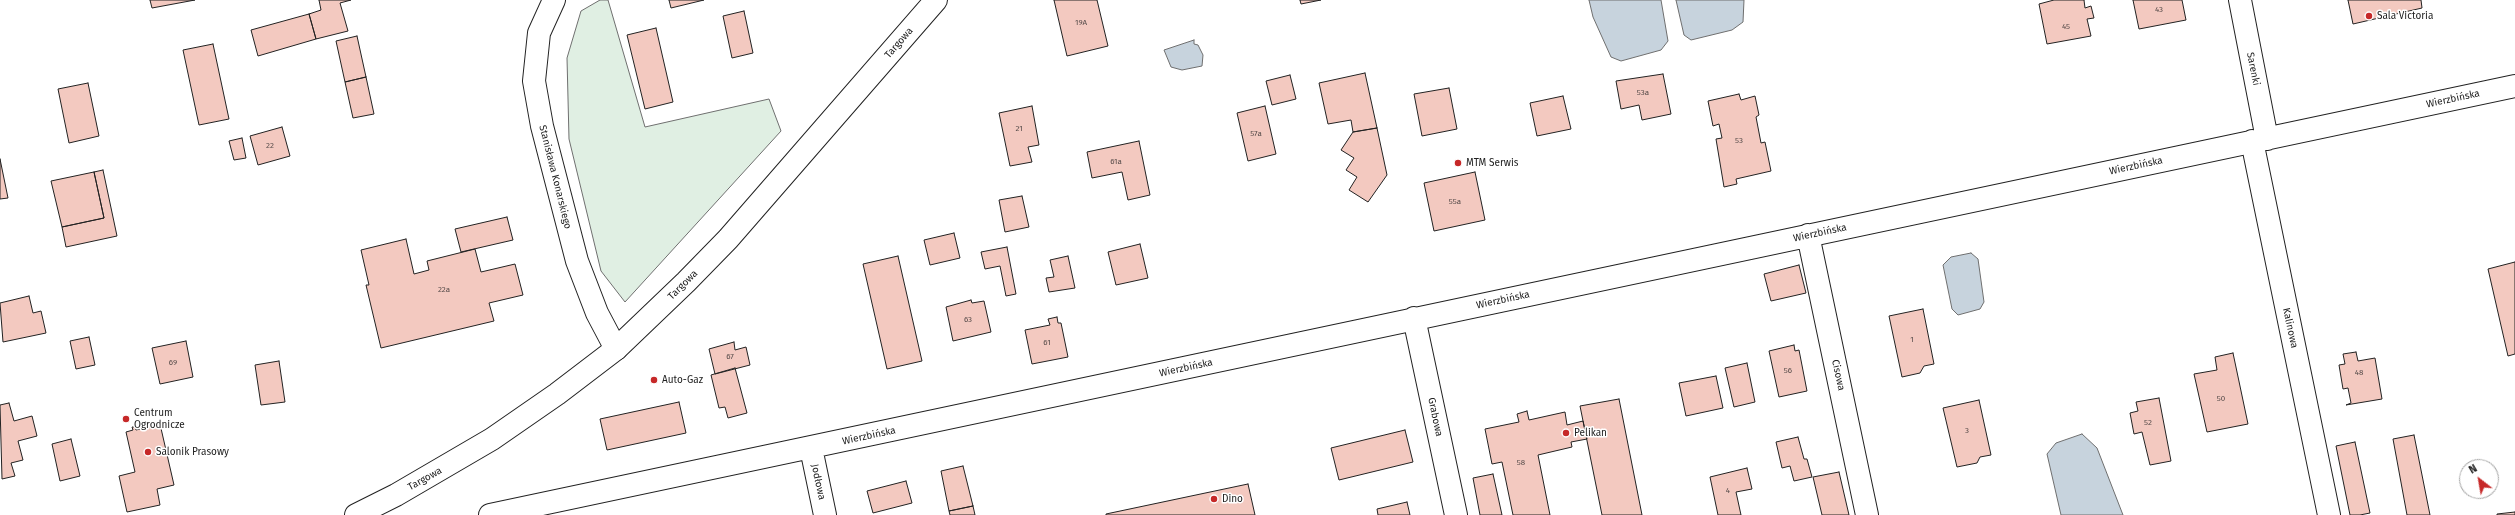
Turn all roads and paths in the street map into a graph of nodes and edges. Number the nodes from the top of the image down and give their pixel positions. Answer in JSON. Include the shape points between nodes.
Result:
{"nodes":[{"id":1,"x":554,"y":0,"type":"edge"},
{"id":2,"x":936,"y":0,"type":"edge"},
{"id":3,"x":2240,"y":0,"type":"edge"},
{"id":4,"x":2515,"y":86,"type":"edge"},
{"id":5,"x":2260,"y":140,"type":"junction"},
{"id":6,"x":1808,"y":235,"type":"junction"},
{"id":7,"x":1414,"y":318,"type":"junction"},
{"id":8,"x":616,"y":349,"type":"junction"},
{"id":9,"x":811,"y":448,"type":"junction"},
{"id":10,"x":379,"y":511,"type":"edge"},
{"id":11,"x":356,"y":515,"type":"edge"},
{"id":12,"x":490,"y":515,"type":"edge"},
{"id":13,"x":825,"y":515,"type":"edge"},
{"id":14,"x":1456,"y":515,"type":"edge"},
{"id":15,"x":1867,"y":515,"type":"edge"},
{"id":16,"x":2329,"y":515,"type":"edge"}],
"edges":[{"from":1,"to":8,"type":"street","name":"Stanisława Konarskiego","via":[[539,33],[534,81],[542,126],[584,284]]},
{"from":2,"to":8,"type":"street","name":"Targowa","via":[[728,239],[681,288]]},
{"from":3,"to":5,"type":"street","name":"Sarenki"},
{"from":4,"to":5,"type":"street","name":"Wierzbińska"},
{"from":5,"to":6,"type":"street","name":"Wierzbińska"},
{"from":5,"to":16,"type":"street","name":"Kalinowa"},
{"from":6,"to":7,"type":"street","name":"Wierzbińska"},
{"from":6,"to":15,"type":"street","name":"Cisowa"},
{"from":7,"to":9,"type":"street","name":"Wierzbińska"},
{"from":7,"to":14,"type":"street","name":"Grabowa"},
{"from":8,"to":10,"type":"street","name":"Targowa","via":[[492,439]]},
{"from":9,"to":12,"type":"street","name":"Wierzbińska"},
{"from":9,"to":13,"type":"street","name":"Jodłowa"},
{"from":10,"to":11,"type":"street"}]}
